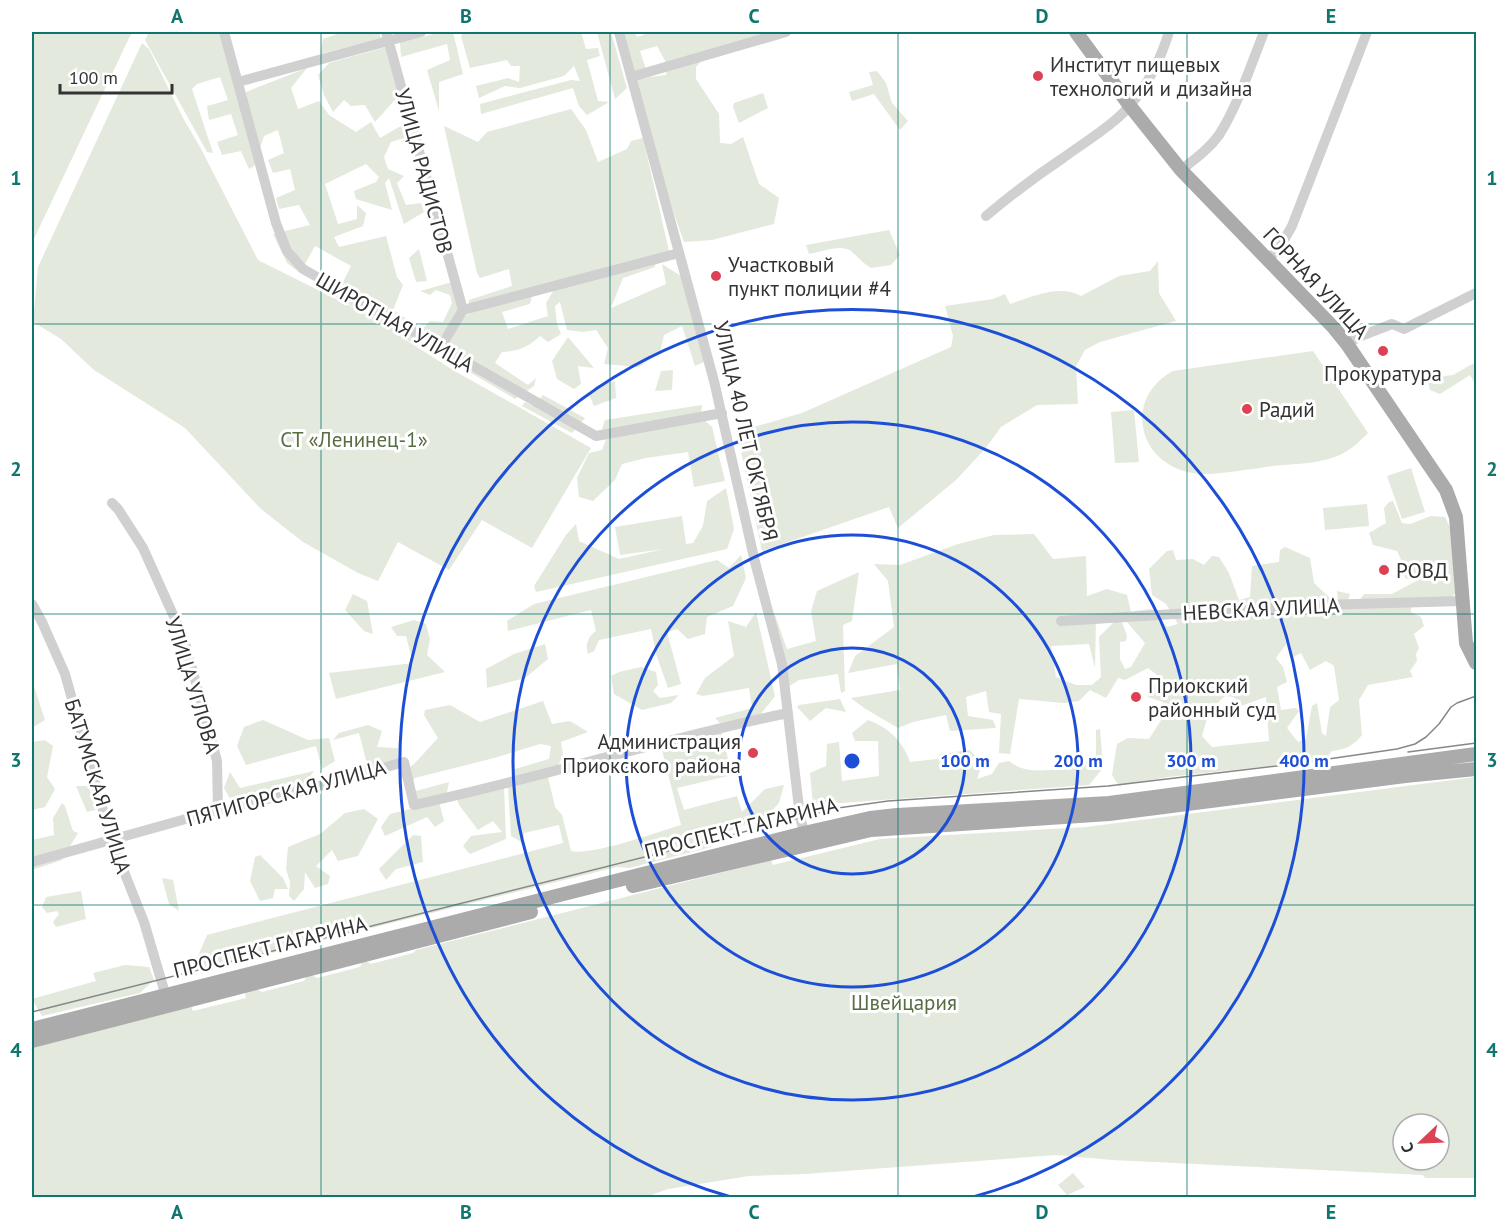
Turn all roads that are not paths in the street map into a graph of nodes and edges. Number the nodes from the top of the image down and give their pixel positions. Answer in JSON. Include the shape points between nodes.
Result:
{"nodes":[{"id":1,"x":224,"y":32,"type":"edge"},
{"id":2,"x":421,"y":32,"type":"edge"},
{"id":3,"x":619,"y":32,"type":"edge"},
{"id":4,"x":786,"y":32,"type":"edge"},
{"id":5,"x":1076,"y":32,"type":"edge"},
{"id":6,"x":1169,"y":32,"type":"edge"},
{"id":7,"x":1264,"y":32,"type":"edge"},
{"id":8,"x":1366,"y":32,"type":"edge"},
{"id":9,"x":387,"y":36,"type":"edge"},
{"id":10,"x":632,"y":77,"type":"junction"},
{"id":11,"x":238,"y":82,"type":"junction"},
{"id":12,"x":1130,"y":106,"type":"junction"},
{"id":13,"x":1181,"y":170,"type":"junction"},
{"id":14,"x":986,"y":216,"type":"dead end"},
{"id":15,"x":679,"y":253,"type":"junction"},
{"id":16,"x":1268,"y":260,"type":"junction"},
{"id":17,"x":1476,"y":293,"type":"edge"},
{"id":18,"x":463,"y":310,"type":"junction"},
{"id":19,"x":1347,"y":344,"type":"junction"},
{"id":20,"x":440,"y":348,"type":"junction"},
{"id":21,"x":722,"y":412,"type":"junction"},
{"id":22,"x":112,"y":503,"type":"dead end"},
{"id":23,"x":1462,"y":601,"type":"junction"},
{"id":24,"x":32,"y":604,"type":"edge"},
{"id":25,"x":1061,"y":621,"type":"dead end"},
{"id":26,"x":1476,"y":663,"type":"edge"},
{"id":27,"x":788,"y":713,"type":"junction"},
{"id":28,"x":1476,"y":754,"type":"edge"},
{"id":29,"x":1476,"y":769,"type":"edge"},
{"id":30,"x":218,"y":810,"type":"junction"},
{"id":31,"x":111,"y":839,"type":"junction"},
{"id":32,"x":805,"y":839,"type":"junction"},
{"id":33,"x":32,"y":862,"type":"edge"},
{"id":34,"x":167,"y":1001,"type":"junction"},
{"id":35,"x":32,"y":1029,"type":"edge"},
{"id":36,"x":32,"y":1041,"type":"edge"}],
"edges":[{"from":1,"to":11,"type":"street","name":"ШИРОТНАЯ УЛИЦА"},
{"from":2,"to":9,"type":"street"},
{"from":3,"to":10,"type":"street","name":"УЛИЦА 40 ЛЕТ ОКТЯБРЯ"},
{"from":4,"to":10,"type":"street"},
{"from":5,"to":12,"type":"main road","name":"ГОРНАЯ УЛИЦА"},
{"from":6,"to":12,"type":"street","via":[[1151,76]]},
{"from":7,"to":13,"type":"street","via":[[1218,136]]},
{"from":8,"to":16,"type":"street","via":[[1292,226]]},
{"from":9,"to":11,"type":"street"},
{"from":9,"to":18,"type":"street","name":"УЛИЦА РАДИСТОВ"},
{"from":10,"to":15,"type":"street","name":"УЛИЦА 40 ЛЕТ ОКТЯБРЯ"},
{"from":11,"to":20,"type":"street","name":"ШИРОТНАЯ УЛИЦА","via":[[287,251],[303,269]]},
{"from":12,"to":13,"type":"main road","name":"ГОРНАЯ УЛИЦА"},
{"from":12,"to":14,"type":"street"},
{"from":13,"to":16,"type":"main road","name":"ГОРНАЯ УЛИЦА"},
{"from":15,"to":18,"type":"street"},
{"from":15,"to":21,"type":"street","name":"УЛИЦА 40 ЛЕТ ОКТЯБРЯ"},
{"from":16,"to":19,"type":"main road","name":"ГОРНАЯ УЛИЦА"},
{"from":17,"to":19,"type":"street","via":[[1404,329],[1392,324]]},
{"from":18,"to":20,"type":"street"},
{"from":19,"to":23,"type":"main road","name":"ГОРНАЯ УЛИЦА","via":[[1451,500],[1456,517]]},
{"from":20,"to":21,"type":"street","name":"ШИРОТНАЯ УЛИЦА","via":[[596,436]]},
{"from":21,"to":27,"type":"street","name":"УЛИЦА 40 ЛЕТ ОКТЯБРЯ","via":[[782,664]]},
{"from":22,"to":30,"type":"street","name":"УЛИЦА УГЛОВА","via":[[143,548],[184,639],[217,761]]},
{"from":23,"to":25,"type":"street","name":"НЕВСКАЯ УЛИЦА","via":[[1320,605]]},
{"from":23,"to":26,"type":"main road","name":"ГОРНАЯ УЛИЦА","via":[[1466,643]]},
{"from":24,"to":31,"type":"street","name":"БАТУМСКАЯ УЛИЦА","via":[[65,674]]},
{"from":27,"to":30,"type":"street","name":"ПЯТИГОРСКАЯ УЛИЦА","via":[[414,805],[404,762]]},
{"from":27,"to":32,"type":"street","name":"УЛИЦА 40 ЛЕТ ОКТЯБРЯ"},
{"from":28,"to":32,"type":"main road","name":"ПРОСПЕКТ ГАГАРИНА","via":[[1109,803],[870,818]]},
{"from":29,"to":32,"type":"main road","name":"ПРОСПЕКТ ГАГАРИНА","via":[[1109,814],[898,827]]},
{"from":30,"to":31,"type":"street","name":"ПЯТИГОРСКАЯ УЛИЦА"},
{"from":31,"to":33,"type":"street","name":"ПЯТИГОРСКАЯ УЛИЦА"},
{"from":31,"to":34,"type":"street","name":"БАТУМСКАЯ УЛИЦА","via":[[144,922]]},
{"from":32,"to":34,"type":"main road","name":"ПРОСПЕКТ ГАГАРИНА"},
{"from":34,"to":35,"type":"main road","name":"ПРОСПЕКТ ГАГАРИНА"},
{"from":34,"to":36,"type":"main road","name":"ПРОСПЕКТ ГАГАРИНА"}]}
